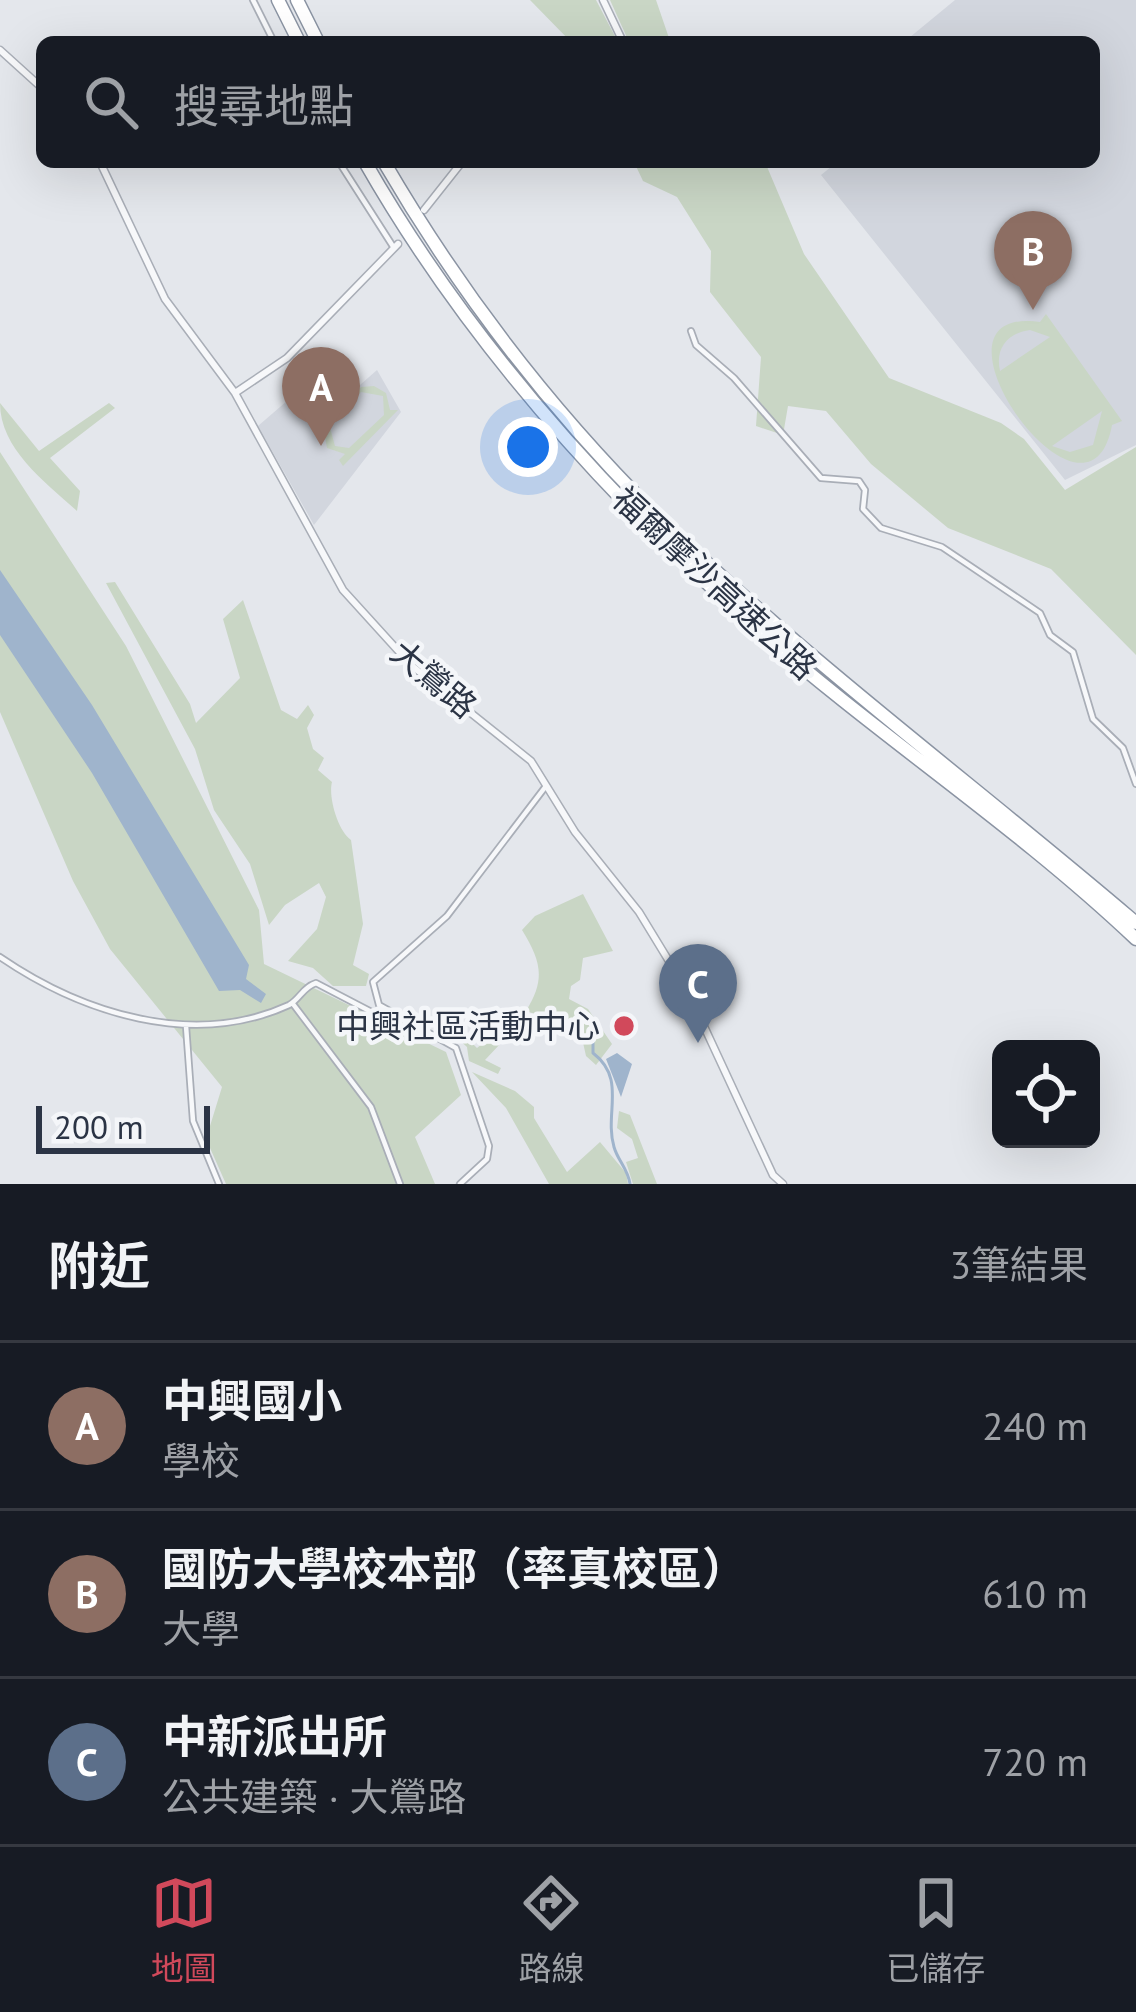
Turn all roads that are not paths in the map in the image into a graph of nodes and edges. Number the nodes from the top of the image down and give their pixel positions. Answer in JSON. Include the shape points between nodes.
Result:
{"nodes":[{"id":1,"x":253,"y":0,"type":"edge"},
{"id":2,"x":278,"y":0,"type":"edge"},
{"id":3,"x":297,"y":0,"type":"edge"},
{"id":4,"x":603,"y":0,"type":"edge"},
{"id":5,"x":271,"y":36,"type":"edge"},
{"id":6,"x":296,"y":36,"type":"edge"},
{"id":7,"x":315,"y":36,"type":"edge"},
{"id":8,"x":620,"y":36,"type":"edge"},
{"id":9,"x":0,"y":50,"type":"edge"},
{"id":10,"x":36,"y":83,"type":"edge"},
{"id":11,"x":103,"y":168,"type":"edge"},
{"id":12,"x":343,"y":168,"type":"edge"},
{"id":13,"x":369,"y":168,"type":"edge"},
{"id":14,"x":388,"y":168,"type":"edge"},
{"id":15,"x":457,"y":168,"type":"edge"},
{"id":16,"x":424,"y":210,"type":"dead end"},
{"id":17,"x":396,"y":246,"type":"joint"},
{"id":18,"x":691,"y":331,"type":"dead end"},
{"id":19,"x":235,"y":393,"type":"junction"},
{"id":20,"x":1136,"y":784,"type":"edge"},
{"id":21,"x":546,"y":786,"type":"junction"},
{"id":22,"x":1136,"y":923,"type":"edge"},
{"id":23,"x":1136,"y":939,"type":"edge"},
{"id":24,"x":0,"y":957,"type":"edge"},
{"id":25,"x":293,"y":1004,"type":"junction"},
{"id":26,"x":394,"y":1016,"type":"junction"},
{"id":27,"x":186,"y":1026,"type":"junction"},
{"id":28,"x":219,"y":1184,"type":"edge"},
{"id":29,"x":400,"y":1184,"type":"edge"},
{"id":30,"x":460,"y":1184,"type":"edge"},
{"id":31,"x":783,"y":1184,"type":"edge"}],
"edges":[{"from":1,"to":5,"type":"street"},
{"from":2,"to":6,"type":"highway"},
{"from":3,"to":7,"type":"highway"},
{"from":4,"to":8,"type":"street"},
{"from":9,"to":10,"type":"street"},
{"from":11,"to":19,"type":"street","name":"大鶯路","via":[[165,299]]},
{"from":12,"to":17,"type":"street"},
{"from":13,"to":23,"type":"highway","name":"福爾摩沙高速公路","via":[[478,336],[627,504],[764,634]]},
{"from":14,"to":22,"type":"highway","name":"福爾摩沙高速公路","via":[[539,387],[693,550]]},
{"from":15,"to":16,"type":"street"},
{"from":17,"to":19,"type":"street","via":[[287,358]]},
{"from":18,"to":20,"type":"street","via":[[821,478],[859,482],[863,509],[880,528],[942,547],[1040,613],[1050,635],[1073,652],[1093,719],[1123,748]]},
{"from":19,"to":21,"type":"street","name":"大鶯路","via":[[350,599],[412,666],[522,751]]},
{"from":21,"to":26,"type":"street","via":[[447,916],[376,976],[376,1001]]},
{"from":21,"to":31,"type":"street","name":"大鶯路","via":[[682,983]]},
{"from":24,"to":27,"type":"street","via":[[67,996]]},
{"from":25,"to":26,"type":"street","via":[[316,983],[387,1020]]},
{"from":25,"to":27,"type":"street"},
{"from":25,"to":29,"type":"street","via":[[371,1107]]},
{"from":26,"to":30,"type":"street","via":[[452,1044],[460,1056],[489,1146],[487,1159]]},
{"from":27,"to":28,"type":"street","via":[[194,1120]]}]}
